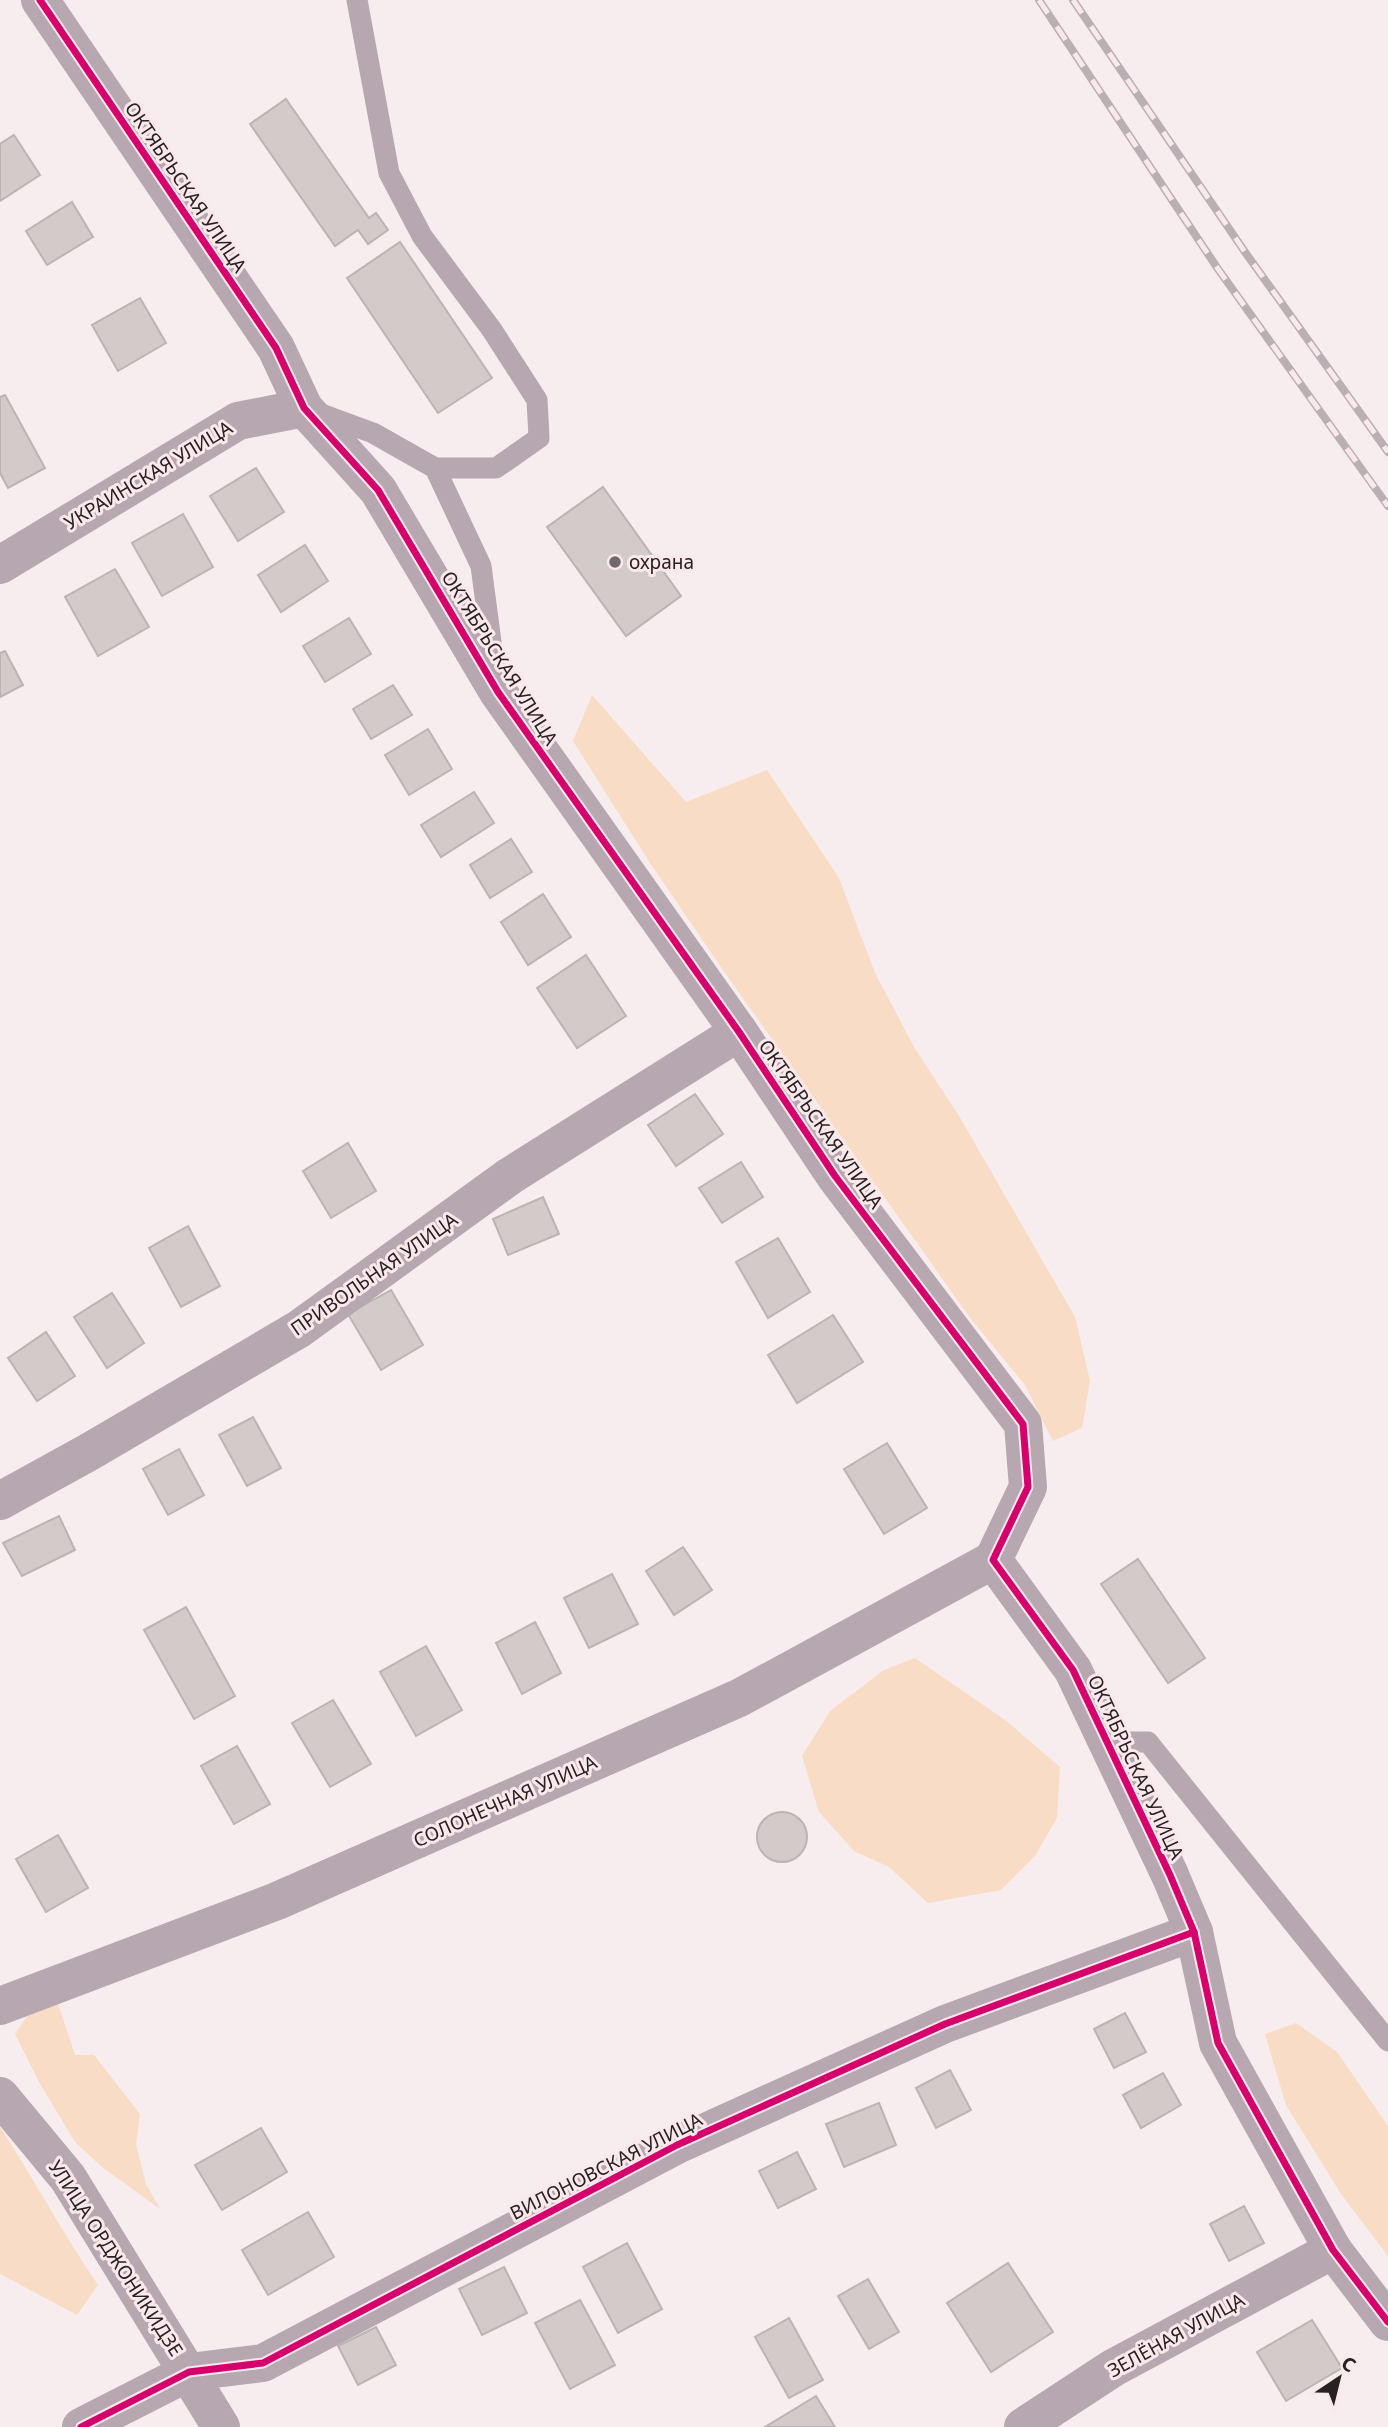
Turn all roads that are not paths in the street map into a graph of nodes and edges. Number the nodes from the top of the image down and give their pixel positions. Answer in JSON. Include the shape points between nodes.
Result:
{"nodes":[{"id":1,"x":40,"y":0,"type":"edge"},
{"id":2,"x":357,"y":0,"type":"edge"},
{"id":3,"x":304,"y":408,"type":"junction"},
{"id":4,"x":435,"y":468,"type":"junction"},
{"id":5,"x":0,"y":565,"type":"edge"},
{"id":6,"x":498,"y":692,"type":"junction"},
{"id":7,"x":739,"y":1032,"type":"junction"},
{"id":8,"x":0,"y":1501,"type":"edge"},
{"id":9,"x":993,"y":1560,"type":"junction"},
{"id":10,"x":1107,"y":1742,"type":"junction"},
{"id":11,"x":1194,"y":1932,"type":"junction"},
{"id":12,"x":0,"y":2006,"type":"edge"},
{"id":13,"x":1388,"y":2041,"type":"edge"},
{"id":14,"x":0,"y":2096,"type":"edge"},
{"id":15,"x":1334,"y":2250,"type":"junction"},
{"id":16,"x":1388,"y":2322,"type":"edge"},
{"id":17,"x":189,"y":2372,"type":"junction"},
{"id":18,"x":81,"y":2427,"type":"edge"},
{"id":19,"x":221,"y":2427,"type":"edge"},
{"id":20,"x":1023,"y":2427,"type":"edge"}],
"edges":[{"from":1,"to":3,"type":"street","name":"ОКТЯБРЬСКАЯ УЛИЦА","via":[[276,348]]},
{"from":2,"to":4,"type":"lane","via":[[389,173],[422,236],[537,400],[539,438],[496,468]]},
{"from":3,"to":4,"type":"lane","via":[[373,433]]},
{"from":3,"to":5,"type":"street","name":"УКРАИНСКАЯ УЛИЦА","via":[[238,421]]},
{"from":3,"to":6,"type":"street","name":"ОКТЯБРЬСКАЯ УЛИЦА","via":[[378,490]]},
{"from":4,"to":6,"type":"lane","via":[[481,566]]},
{"from":6,"to":7,"type":"street","name":"ОКТЯБРЬСКАЯ УЛИЦА"},
{"from":7,"to":8,"type":"street","name":"ПРИВОЛЬНАЯ УЛИЦА","via":[[510,1176],[299,1329]]},
{"from":7,"to":9,"type":"street","name":"ОКТЯБРЬСКАЯ УЛИЦА","via":[[835,1176],[1023,1424],[1028,1487]]},
{"from":9,"to":10,"type":"street","name":"ОКТЯБРЬСКАЯ УЛИЦА","via":[[1073,1670]]},
{"from":9,"to":12,"type":"street","name":"СОЛОНЕЧНАЯ УЛИЦА","via":[[739,1698],[276,1901]]},
{"from":10,"to":11,"type":"street","name":"ОКТЯБРЬСКАЯ УЛИЦА"},
{"from":10,"to":13,"type":"lane","via":[[1148,1742]]},
{"from":11,"to":15,"type":"street","name":"ОКТЯБРЬСКАЯ УЛИЦА","via":[[1218,2043]]},
{"from":11,"to":17,"type":"street","name":"ВИЛОНОВСКАЯ УЛИЦА","via":[[944,2024],[677,2145],[263,2363]]},
{"from":14,"to":17,"type":"street","name":"УЛИЦА ОРДЖОНИКИДЗЕ","via":[[68,2178]]},
{"from":15,"to":16,"type":"street","name":"ОКТЯБРЬСКАЯ УЛИЦА"},
{"from":15,"to":20,"type":"street","name":"ЗЕЛЁНАЯ УЛИЦА","via":[[1113,2368]]},
{"from":17,"to":18,"type":"street","name":"ВИЛОНОВСКАЯ УЛИЦА"},
{"from":17,"to":19,"type":"street","name":"УЛИЦА ОРДЖОНИКИДЗЕ"}]}
